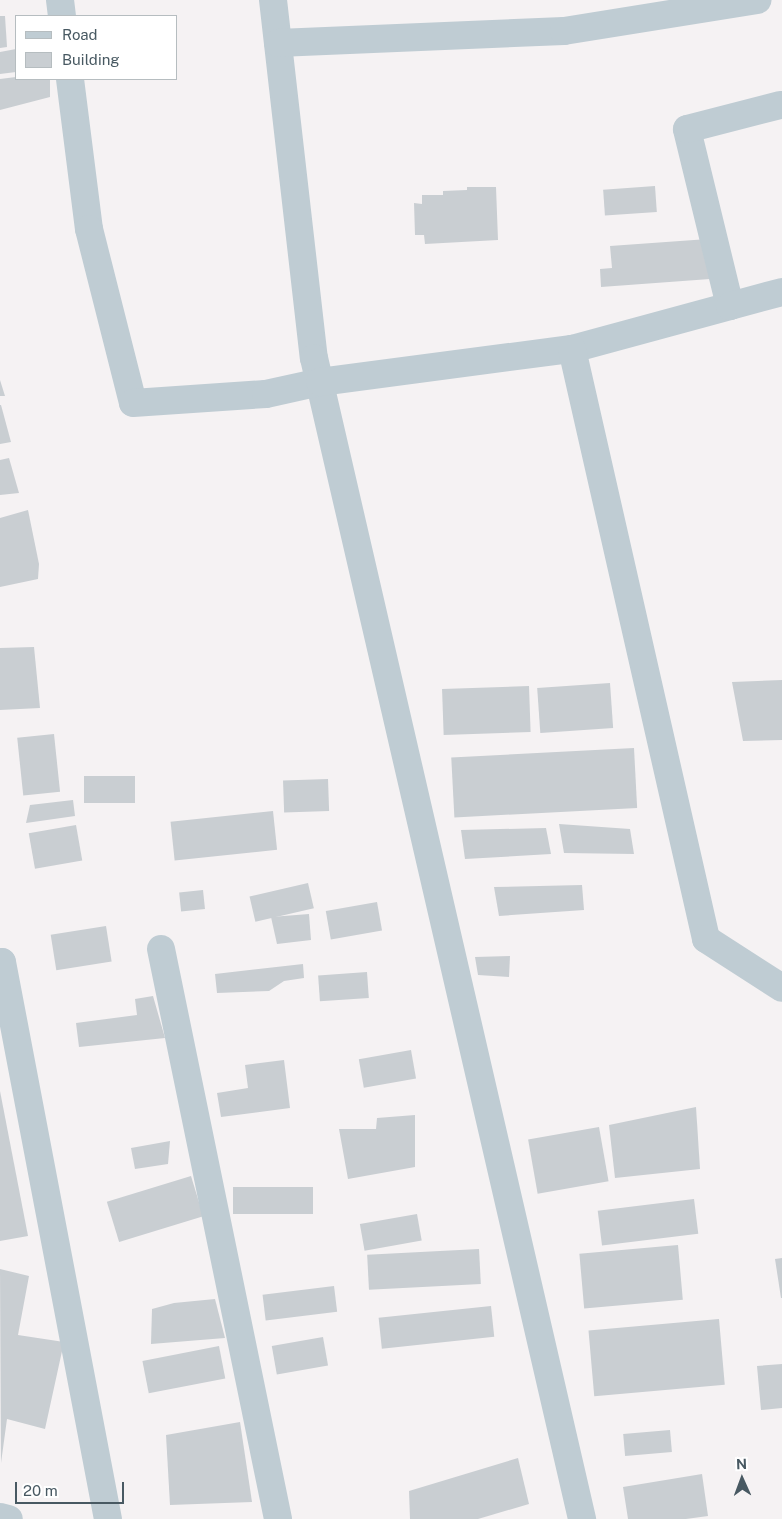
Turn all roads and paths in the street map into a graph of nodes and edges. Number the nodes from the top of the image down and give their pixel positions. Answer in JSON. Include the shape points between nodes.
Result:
{"nodes":[{"id":1,"x":60,"y":0,"type":"edge"},
{"id":2,"x":274,"y":0,"type":"edge"},
{"id":3,"x":758,"y":0,"type":"edge"},
{"id":4,"x":62,"y":15,"type":"edge"},
{"id":5,"x":278,"y":42,"type":"junction"},
{"id":6,"x":70,"y":80,"type":"edge"},
{"id":7,"x":780,"y":105,"type":"dead end"},
{"id":8,"x":782,"y":292,"type":"edge"},
{"id":9,"x":730,"y":306,"type":"junction"},
{"id":10,"x":572,"y":349,"type":"junction"},
{"id":11,"x":320,"y":382,"type":"junction"},
{"id":12,"x":161,"y":949,"type":"dead end"},
{"id":13,"x":1,"y":957,"type":"edge"},
{"id":14,"x":782,"y":988,"type":"edge"},
{"id":15,"x":0,"y":1518,"type":"edge"},
{"id":16,"x":9,"y":1519,"type":"edge"},
{"id":17,"x":108,"y":1519,"type":"edge"},
{"id":18,"x":278,"y":1519,"type":"edge"},
{"id":19,"x":582,"y":1519,"type":"edge"}],
"edges":[{"from":1,"to":4,"type":"street"},
{"from":2,"to":5,"type":"street"},
{"from":3,"to":5,"type":"street","via":[[564,31]]},
{"from":5,"to":11,"type":"street","via":[[314,358]]},
{"from":6,"to":11,"type":"street","via":[[89,229],[133,403],[266,394]]},
{"from":7,"to":9,"type":"street","via":[[688,129]]},
{"from":8,"to":9,"type":"street"},
{"from":9,"to":10,"type":"street"},
{"from":10,"to":11,"type":"street"},
{"from":10,"to":14,"type":"street","via":[[706,939]]},
{"from":11,"to":19,"type":"street"},
{"from":12,"to":18,"type":"street"},
{"from":13,"to":17,"type":"street"},
{"from":15,"to":16,"type":"street"}]}
